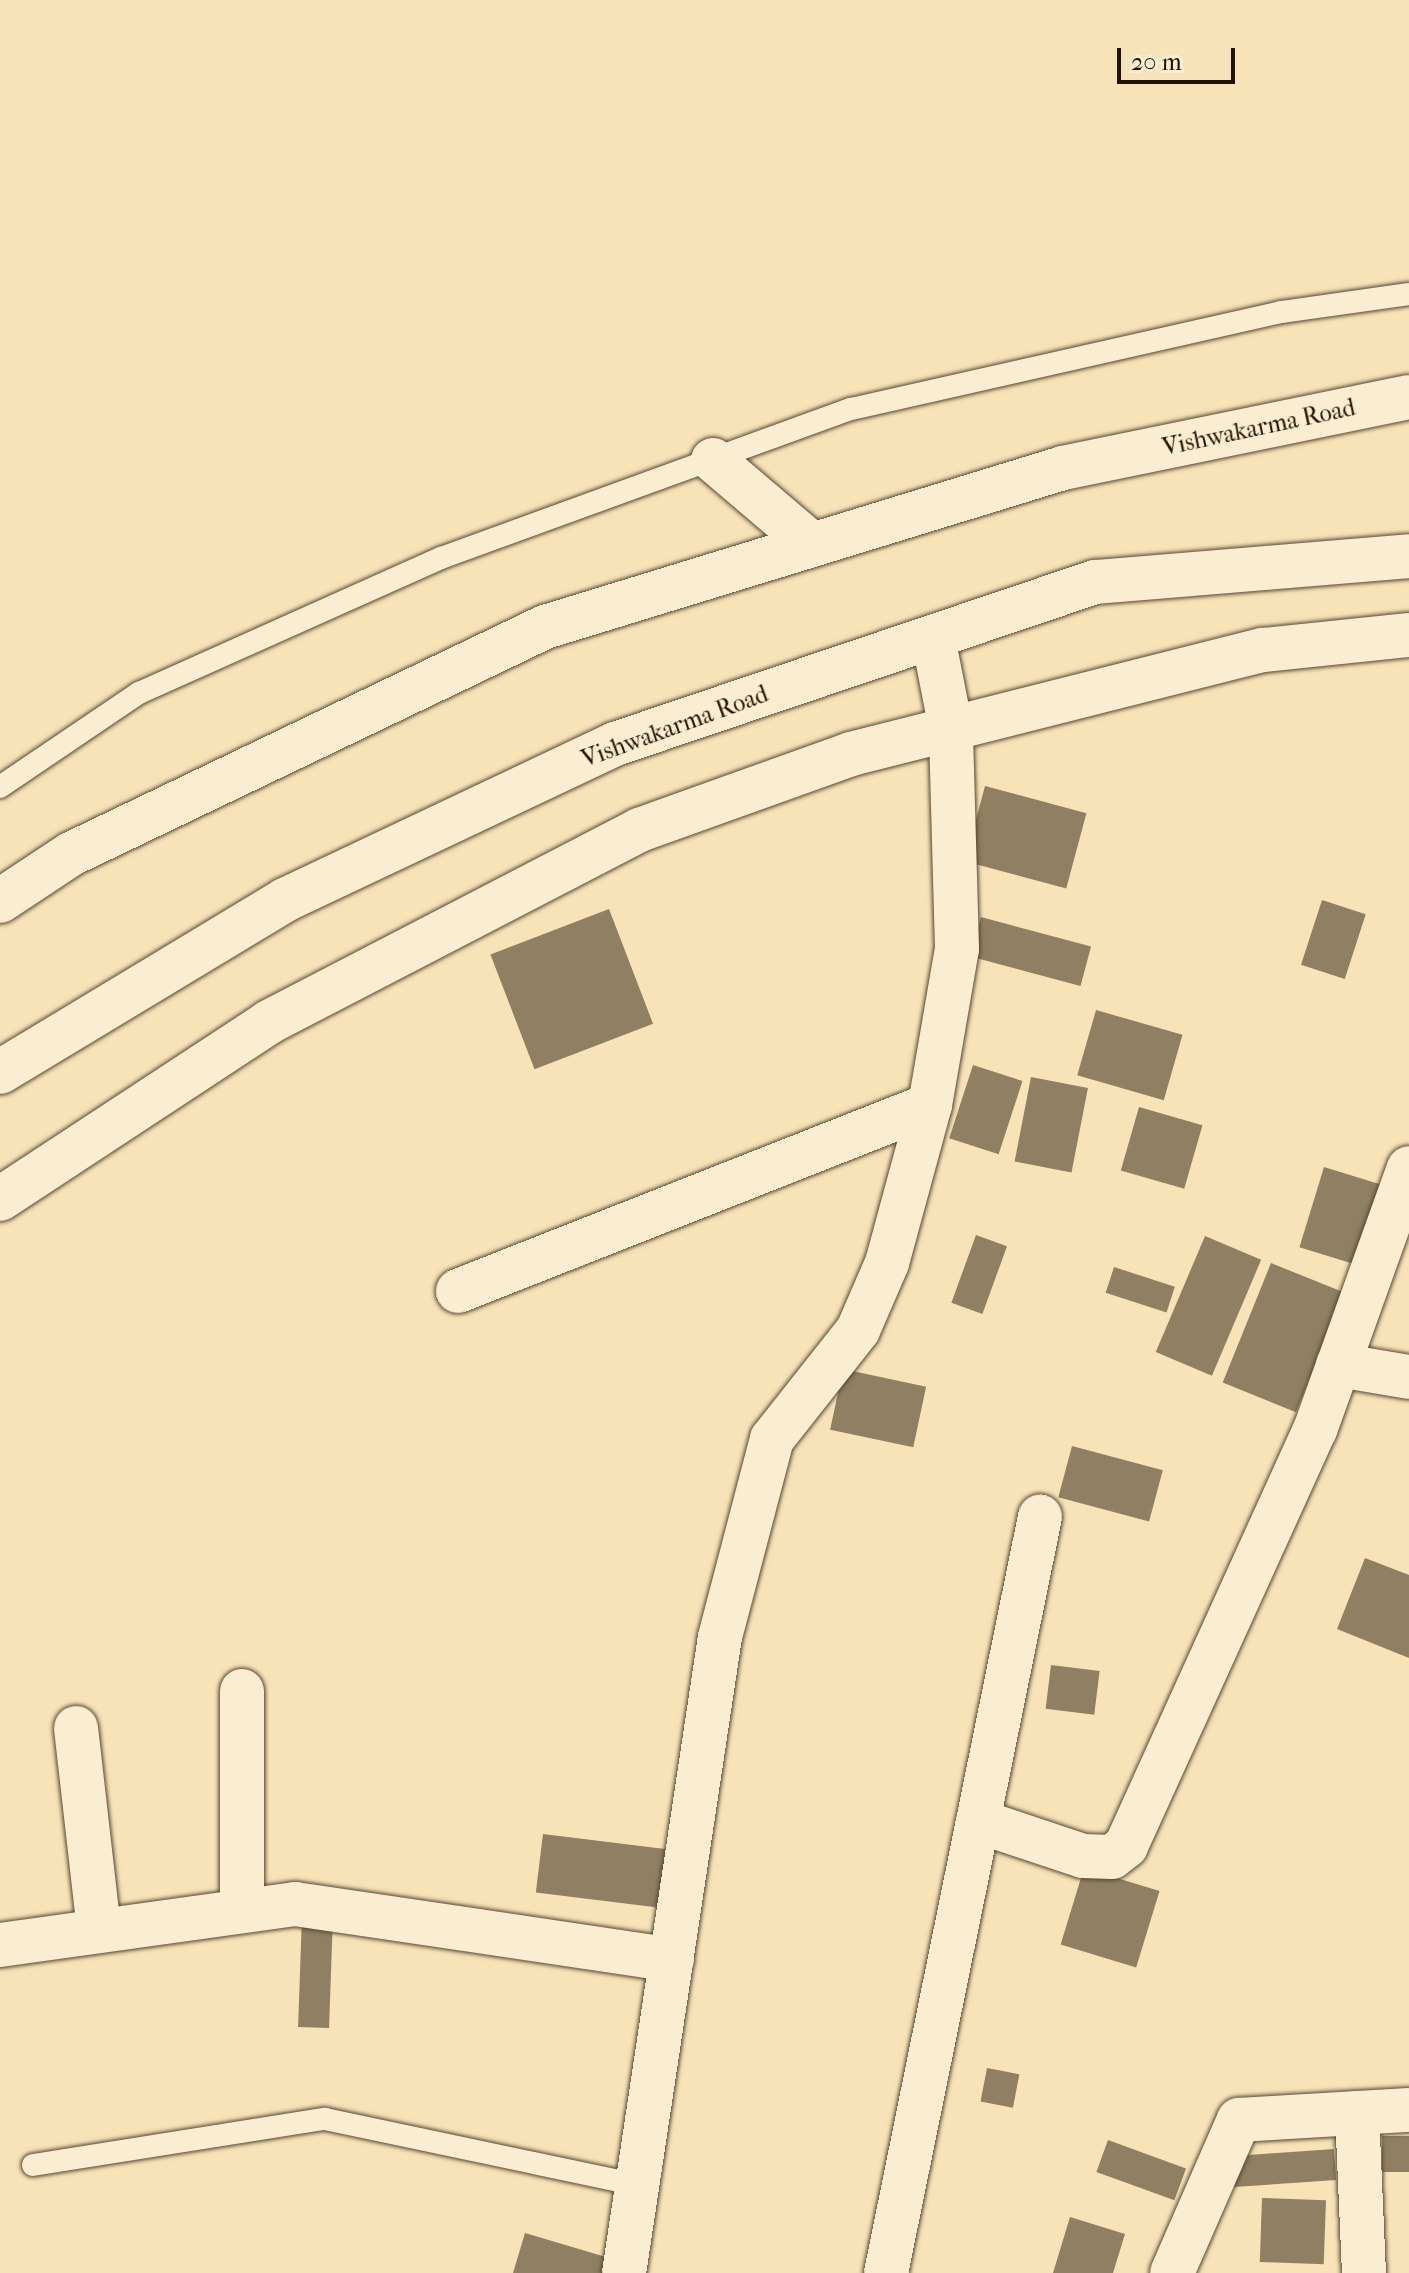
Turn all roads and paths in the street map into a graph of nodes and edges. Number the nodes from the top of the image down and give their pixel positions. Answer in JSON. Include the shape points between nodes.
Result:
{"nodes":[{"id":1,"x":1409,"y":294,"type":"edge"},
{"id":2,"x":1409,"y":397,"type":"edge"},
{"id":3,"x":713,"y":460,"type":"junction"},
{"id":4,"x":813,"y":545,"type":"junction"},
{"id":5,"x":1409,"y":556,"type":"edge"},
{"id":6,"x":1409,"y":635,"type":"edge"},
{"id":7,"x":933,"y":637,"type":"junction"},
{"id":8,"x":951,"y":729,"type":"junction"},
{"id":9,"x":0,"y":787,"type":"edge"},
{"id":10,"x":0,"y":901,"type":"edge"},
{"id":11,"x":0,"y":1072,"type":"edge"},
{"id":12,"x":930,"y":1105,"type":"junction"},
{"id":13,"x":1409,"y":1168,"type":"edge"},
{"id":14,"x":0,"y":1199,"type":"edge"},
{"id":15,"x":458,"y":1291,"type":"dead end"},
{"id":16,"x":1338,"y":1365,"type":"junction"},
{"id":17,"x":1409,"y":1377,"type":"edge"},
{"id":18,"x":1040,"y":1517,"type":"dead end"},
{"id":19,"x":242,"y":1691,"type":"dead end"},
{"id":20,"x":76,"y":1728,"type":"dead end"},
{"id":21,"x":978,"y":1821,"type":"junction"},
{"id":22,"x":242,"y":1911,"type":"junction"},
{"id":23,"x":99,"y":1931,"type":"junction"},
{"id":24,"x":0,"y":1945,"type":"edge"},
{"id":25,"x":672,"y":1960,"type":"junction"},
{"id":26,"x":1409,"y":2110,"type":"edge"},
{"id":27,"x":1357,"y":2113,"type":"junction"},
{"id":28,"x":33,"y":2165,"type":"dead end"},
{"id":29,"x":638,"y":2185,"type":"junction"},
{"id":30,"x":624,"y":2273,"type":"edge"},
{"id":31,"x":886,"y":2273,"type":"edge"},
{"id":32,"x":1172,"y":2273,"type":"edge"},
{"id":33,"x":1364,"y":2273,"type":"edge"}],
"edges":[{"from":1,"to":3,"type":"lane","via":[[1281,312],[851,409]]},
{"from":2,"to":4,"type":"street","name":"Vishwakarma Road","via":[[1063,468]]},
{"from":3,"to":4,"type":"street"},
{"from":3,"to":9,"type":"lane","via":[[441,558],[139,693]]},
{"from":4,"to":10,"type":"street","name":"Vishwakarma Road","via":[[545,627],[71,854]]},
{"from":5,"to":7,"type":"street","name":"Vishwakarma Road","via":[[1095,582]]},
{"from":6,"to":8,"type":"street","via":[[1263,650]]},
{"from":7,"to":8,"type":"street"},
{"from":7,"to":11,"type":"street","name":"Vishwakarma Road","via":[[615,744],[285,900]]},
{"from":8,"to":12,"type":"street","via":[[957,949]]},
{"from":8,"to":14,"type":"street","via":[[851,754],[639,830],[269,1022]]},
{"from":12,"to":15,"type":"street"},
{"from":12,"to":25,"type":"street","via":[[887,1263],[858,1330],[772,1439],[720,1637]]},
{"from":13,"to":16,"type":"street"},
{"from":16,"to":17,"type":"street"},
{"from":16,"to":21,"type":"street","via":[[1126,1846],[1112,1857],[1083,1856]]},
{"from":18,"to":21,"type":"street"},
{"from":19,"to":22,"type":"street"},
{"from":20,"to":23,"type":"street"},
{"from":21,"to":31,"type":"street"},
{"from":22,"to":23,"type":"street"},
{"from":22,"to":25,"type":"street","via":[[295,1904]]},
{"from":23,"to":24,"type":"street"},
{"from":25,"to":29,"type":"street"},
{"from":26,"to":27,"type":"street"},
{"from":27,"to":32,"type":"street","via":[[1239,2120]]},
{"from":27,"to":33,"type":"street"},
{"from":28,"to":29,"type":"lane","via":[[325,2119]]},
{"from":29,"to":30,"type":"street"}]}
